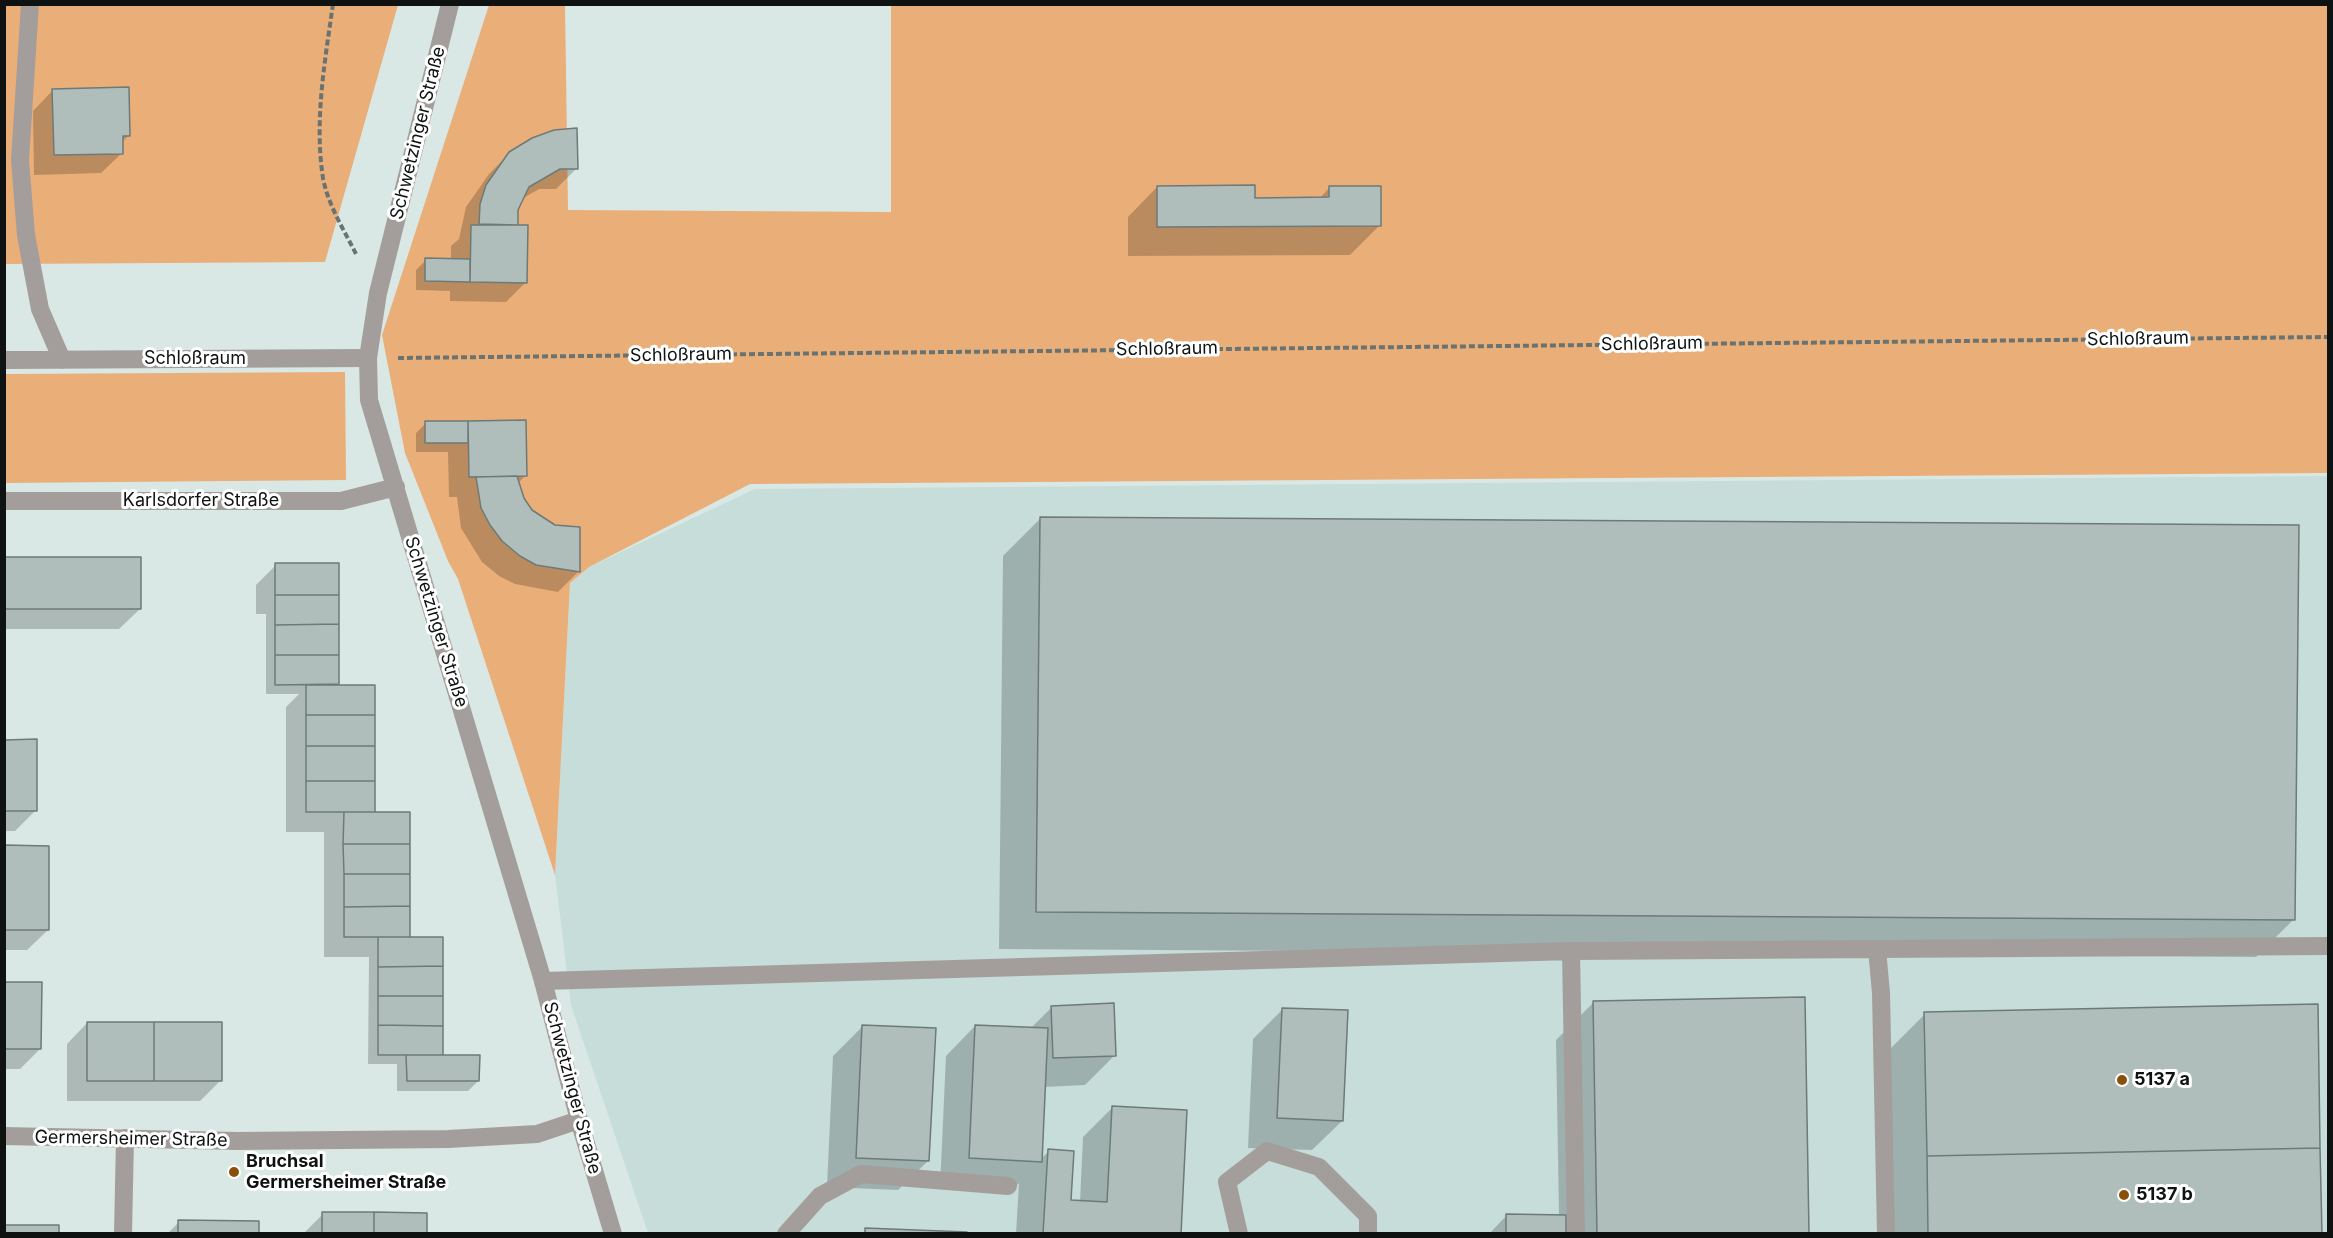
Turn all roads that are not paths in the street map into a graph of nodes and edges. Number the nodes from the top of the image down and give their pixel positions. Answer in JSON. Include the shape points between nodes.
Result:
{"nodes":[{"id":1,"x":30,"y":4,"type":"edge"},
{"id":2,"x":450,"y":4,"type":"edge"},
{"id":3,"x":368,"y":358,"type":"junction"},
{"id":4,"x":4,"y":360,"type":"edge"},
{"id":5,"x":62,"y":360,"type":"junction"},
{"id":6,"x":396,"y":487,"type":"junction"},
{"id":7,"x":4,"y":501,"type":"edge"},
{"id":8,"x":2328,"y":946,"type":"edge"},
{"id":9,"x":1877,"y":949,"type":"junction"},
{"id":10,"x":1571,"y":951,"type":"junction"},
{"id":11,"x":543,"y":981,"type":"junction"},
{"id":12,"x":579,"y":1120,"type":"junction"},
{"id":13,"x":4,"y":1136,"type":"edge"},
{"id":14,"x":125,"y":1138,"type":"junction"},
{"id":15,"x":1008,"y":1186,"type":"dead end"},
{"id":16,"x":123,"y":1233,"type":"edge"},
{"id":17,"x":613,"y":1233,"type":"edge"},
{"id":18,"x":786,"y":1233,"type":"edge"},
{"id":19,"x":1239,"y":1233,"type":"edge"},
{"id":20,"x":1368,"y":1233,"type":"edge"},
{"id":21,"x":1576,"y":1233,"type":"edge"},
{"id":22,"x":1886,"y":1233,"type":"edge"}],
"edges":[{"from":1,"to":5,"type":"street","via":[[20,160],[26,235],[40,309]]},
{"from":2,"to":3,"type":"street","name":"Schwetzinger Straße","via":[[378,293]]},
{"from":3,"to":5,"type":"street","name":"Schloßraum"},
{"from":3,"to":6,"type":"street","name":"Schwetzinger Straße","via":[[369,400]]},
{"from":4,"to":5,"type":"street","name":"Schloßraum"},
{"from":6,"to":7,"type":"street","name":"Karlsdorfer Straße","via":[[341,501]]},
{"from":6,"to":11,"type":"street","name":"Schwetzinger Straße"},
{"from":8,"to":9,"type":"street"},
{"from":9,"to":10,"type":"street"},
{"from":9,"to":22,"type":"street"},
{"from":10,"to":11,"type":"street"},
{"from":10,"to":21,"type":"street"},
{"from":11,"to":12,"type":"street","name":"Schwetzinger Straße"},
{"from":12,"to":14,"type":"street","name":"Germersheimer Straße","via":[[537,1134],[448,1139]]},
{"from":12,"to":17,"type":"street","name":"Schwetzinger Straße"},
{"from":13,"to":14,"type":"street","name":"Germersheimer Straße"},
{"from":14,"to":16,"type":"street"},
{"from":15,"to":18,"type":"street","via":[[861,1174],[820,1196]]},
{"from":19,"to":20,"type":"street","via":[[1227,1182],[1267,1151],[1319,1167],[1368,1216]]}]}
